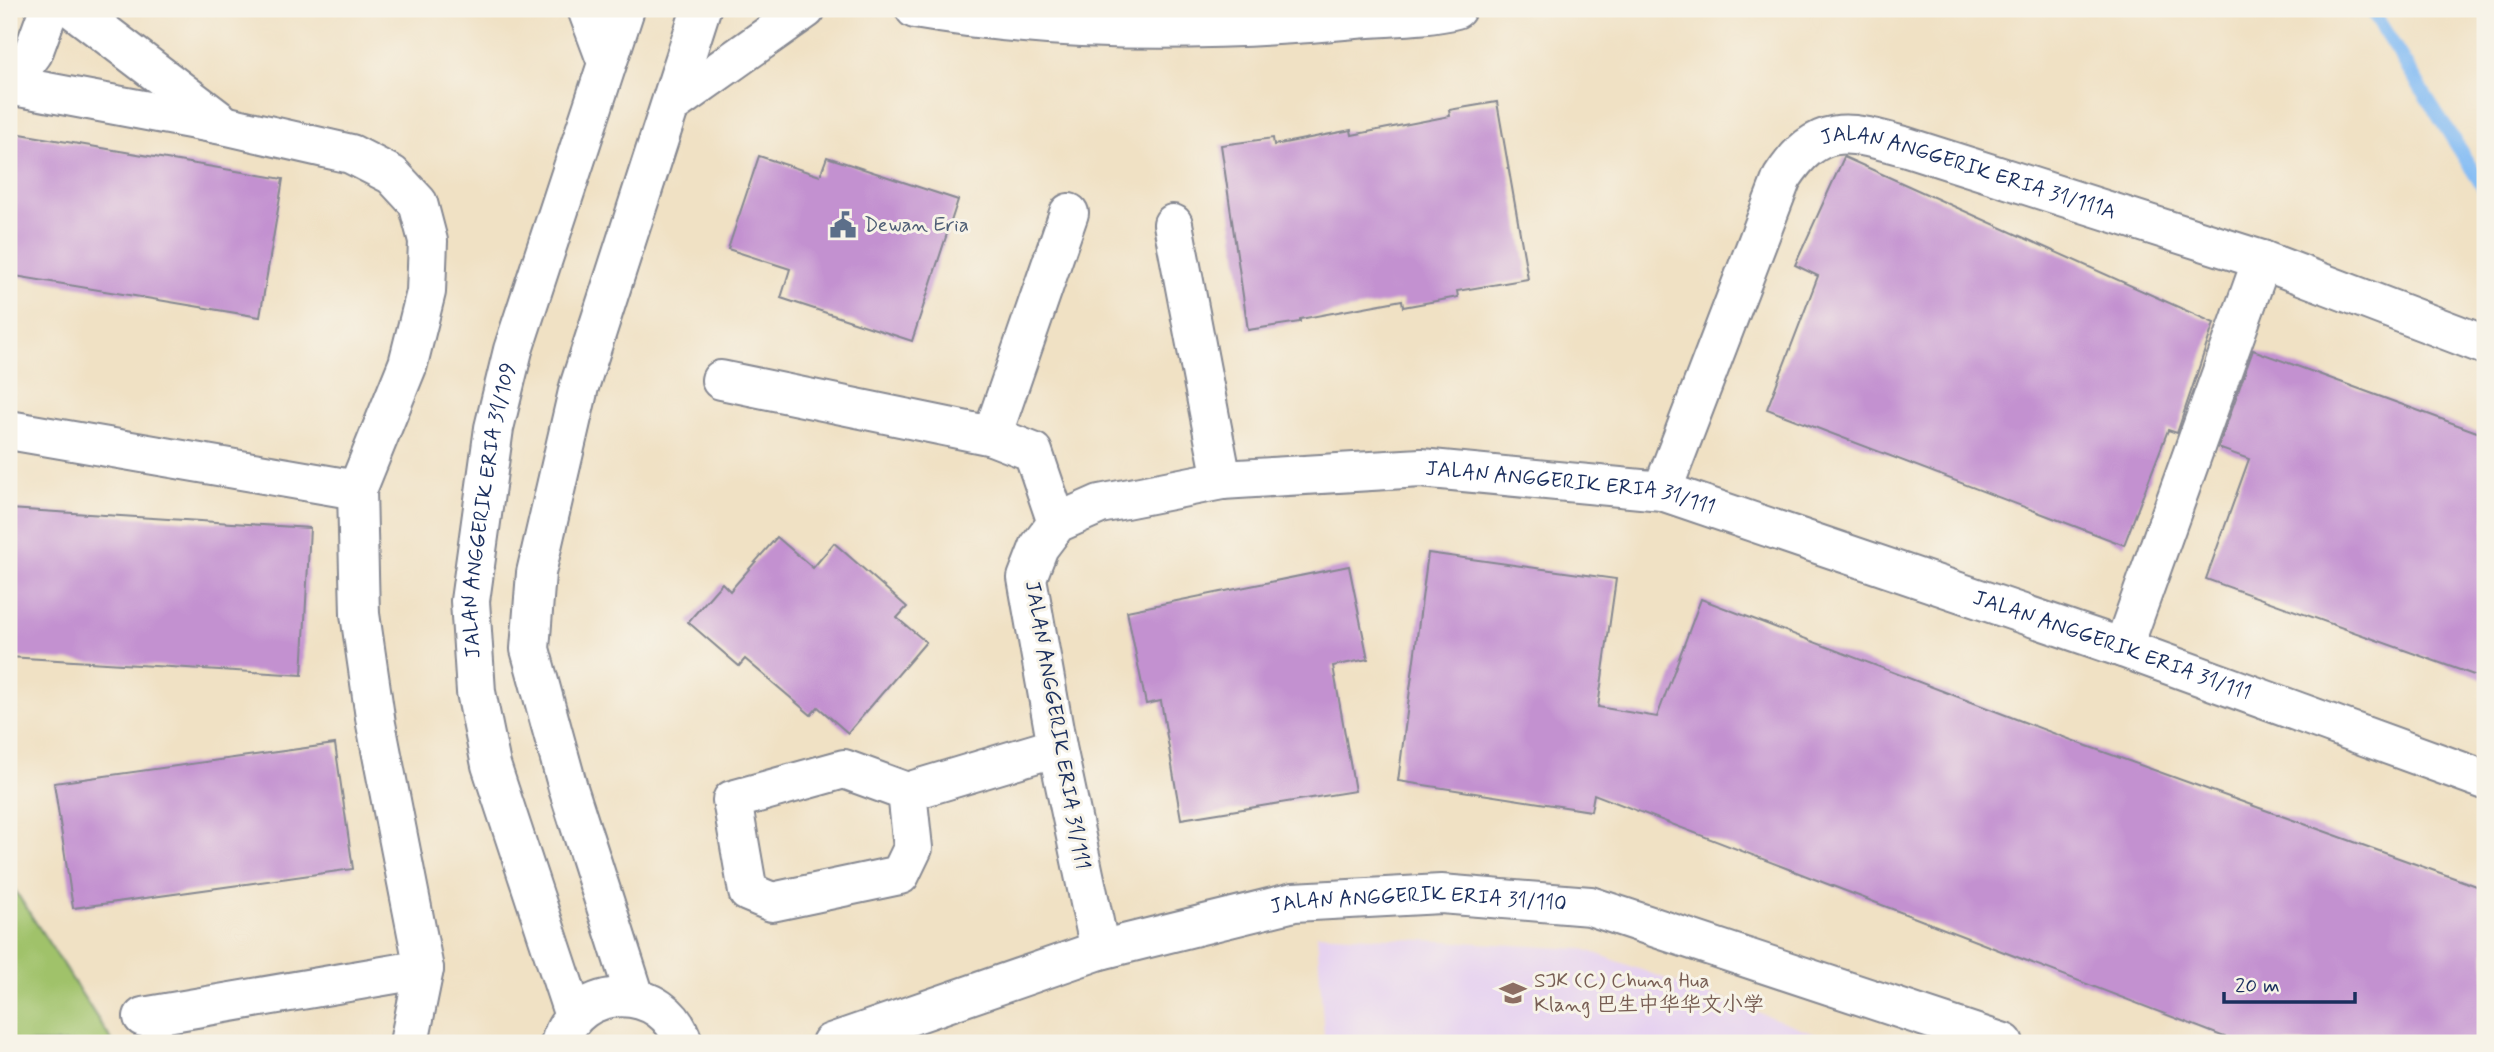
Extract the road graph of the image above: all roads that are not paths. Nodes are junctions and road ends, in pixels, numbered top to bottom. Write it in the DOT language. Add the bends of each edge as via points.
graph roads {
  1 [pos="49,9"];
  2 [pos="73,9"];
  3 [pos="587,9"];
  4 [pos="625,9"];
  5 [pos="701,9"];
  6 [pos="806,9"];
  7 [pos="915,9"];
  8 [pos="1456,9"];
  9 [pos="606,60"];
  10 [pos="9,85"];
  11 [pos="672,104"];
  12 [pos="228,126"];
  13 [pos="1069,213"];
  14 [pos="1173,224"];
  15 [pos="2262,260"];
  16 [pos="2485,345"];
  17 [pos="721,380"];
  18 [pos="9,429"];
  19 [pos="992,436"];
  20 [pos="1222,480"];
  21 [pos="357,490"];
  22 [pos="1662,491"];
  23 [pos="1057,523"];
  24 [pos="2123,648"];
  25 [pos="1057,747"];
  26 [pos="2485,780"];
  27 [pos="906,792"];
  28 [pos="1100,950"];
  29 [pos="424,969"];
  30 [pos="635,997"];
  31 [pos="143,1017"];
  32 [pos="567,1029"];
  33 [pos="409,1043"];
  34 [pos="683,1043"];
  35 [pos="831,1043"];
  36 [pos="2004,1043"];
  1 -- 10 [label="street" via="33,53"];
  2 -- 12 [label="street"];
  3 -- 9 [label="street"];
  4 -- 9 [label="street, JALAN ANGGERIK ERIA 31/109"];
  5 -- 11 [label="street"];
  6 -- 11 [label="street"];
  7 -- 8 [label="street" via="984,21 1165,28 1309,24"];
  9 -- 32 [label="street, JALAN ANGGERIK ERIA 31/109" via="513,350 494,428 470,601 476,692 492,765"];
  10 -- 12 [label="street"];
  11 -- 30 [label="street" via="573,411 536,573 530,649 568,788"];
  12 -- 21 [label="street" via="351,154 392,175 418,203 428,241 426,292 408,363"];
  13 -- 19 [label="street"];
  14 -- 20 [label="street"];
  15 -- 16 [label="street, JALAN ANGGERIK ERIA 31/111A"];
  15 -- 22 [label="street, JALAN ANGGERIK ERIA 31/111A" via="1907,147 1859,134 1825,136 1799,152 1782,178"];
  15 -- 24 [label="street"];
  17 -- 19 [label="street"];
  18 -- 21 [label="street"];
  19 -- 23 [label="street" via="1033,452"];
  20 -- 22 [label="street, JALAN ANGGERIK ERIA 31/111" via="1421,468"];
  20 -- 23 [label="street, JALAN ANGGERIK ERIA 31/111" via="1100,503"];
  21 -- 29 [label="street" via="360,614 376,724"];
  22 -- 24 [label="street, JALAN ANGGERIK ERIA 31/111"];
  23 -- 25 [label="street, JALAN ANGGERIK ERIA 31/111" via="1039,547 1027,578"];
  24 -- 26 [label="street, JALAN ANGGERIK ERIA 31/111"];
  25 -- 27 [label="street"];
  25 -- 28 [label="street, JALAN ANGGERIK ERIA 31/111"];
  27 -- 27 [label="street" via="914,848 900,874 772,902 748,892 732,800 844,769"];
  28 -- 35 [label="street, JALAN ANGGERIK ERIA 31/110"];
  28 -- 36 [label="street, JALAN ANGGERIK ERIA 31/110" via="1294,902 1441,894 1590,906"];
  29 -- 31 [label="street"];
  29 -- 33 [label="street"];
  30 -- 32 [label="street" via="603,999"];
  30 -- 34 [label="street" via="654,1004 669,1017"];
}
